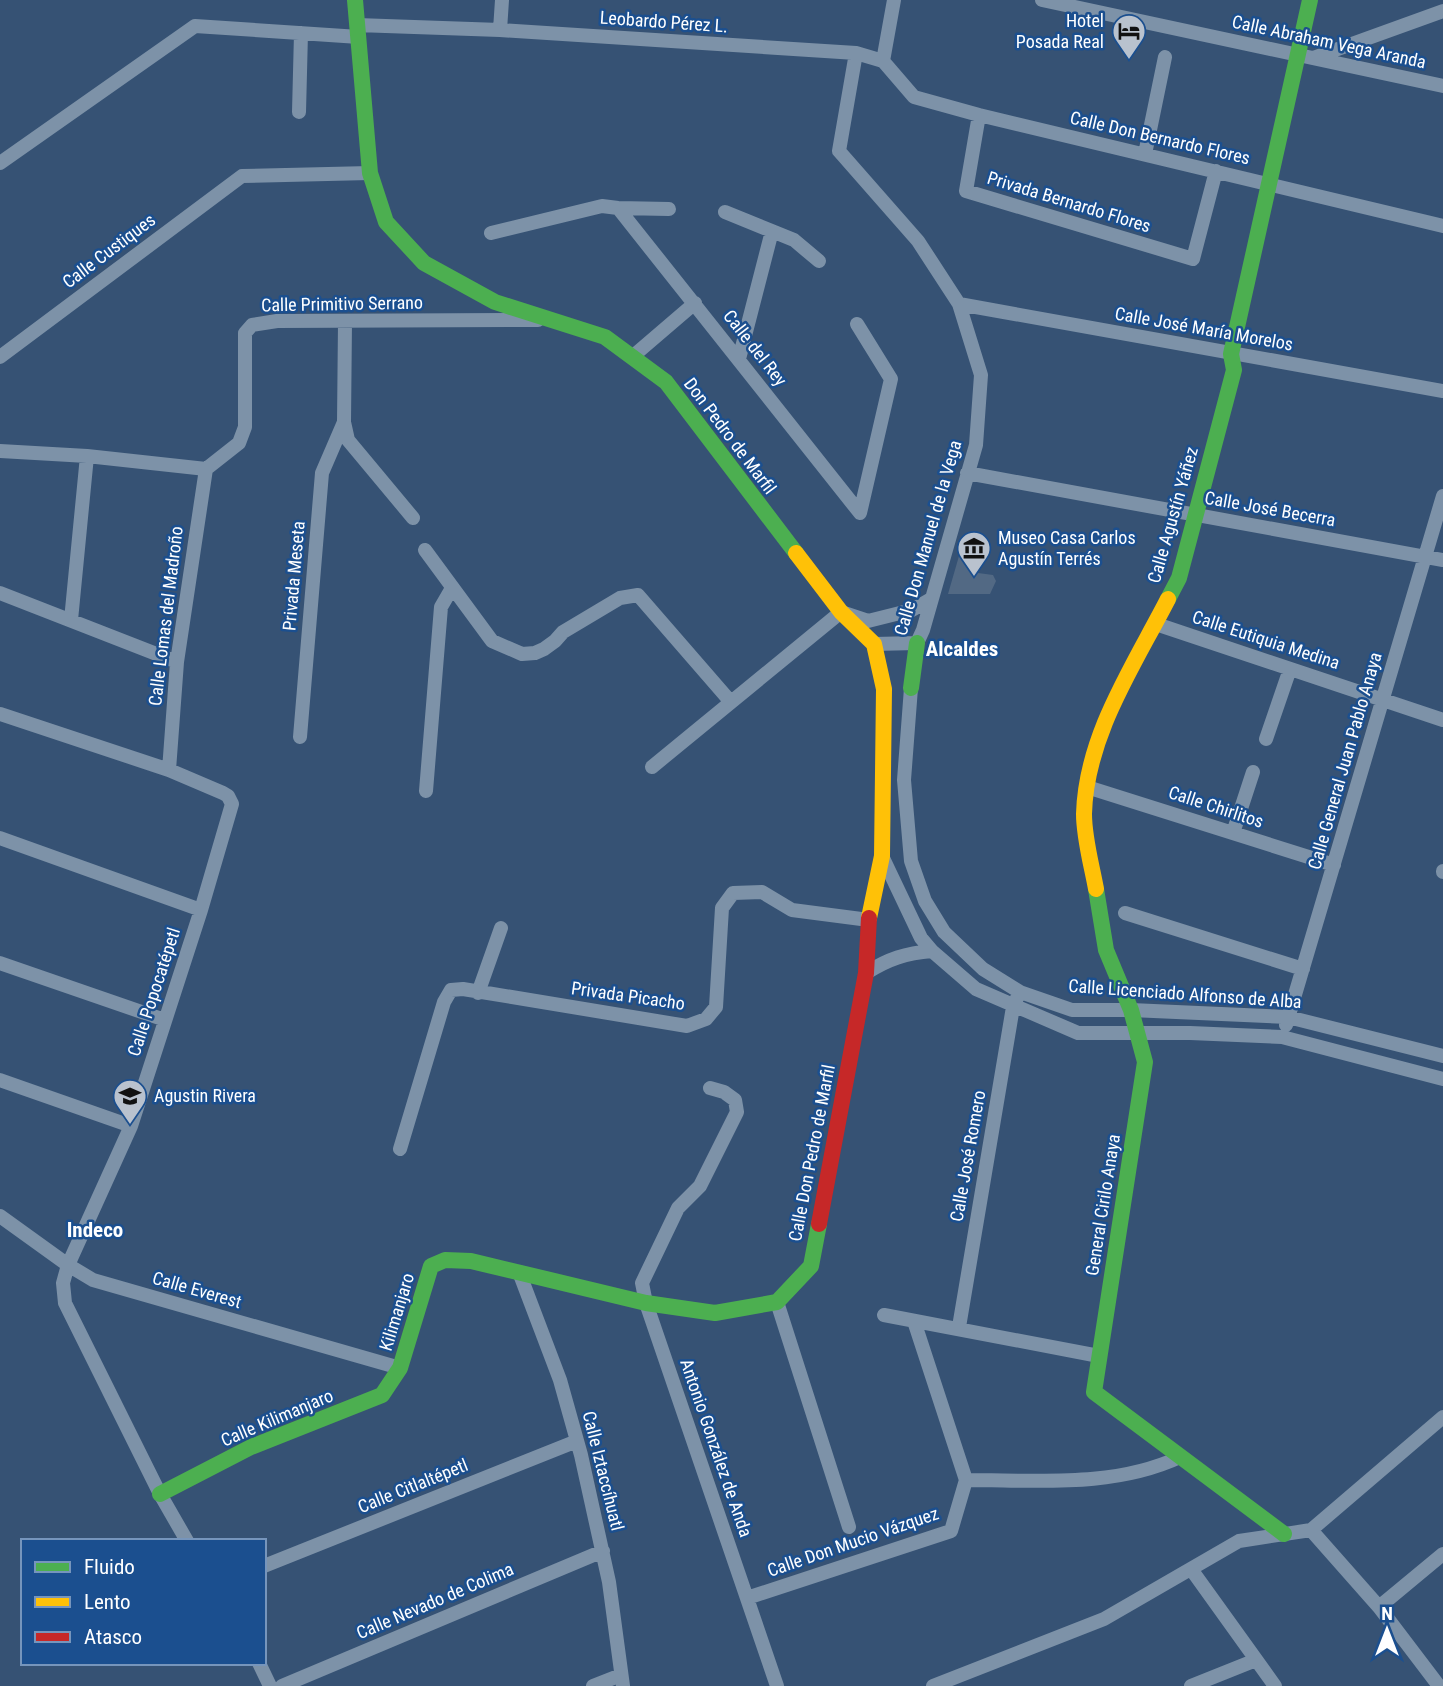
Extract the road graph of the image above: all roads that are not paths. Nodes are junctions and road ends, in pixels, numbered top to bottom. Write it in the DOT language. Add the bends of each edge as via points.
graph roads {
  1 [pos="355,0"];
  2 [pos="502,0"];
  3 [pos="894,0"];
  4 [pos="1042,0"];
  5 [pos="1310,0"];
  6 [pos="1443,11"];
  7 [pos="500,30"];
  8 [pos="358,32"];
  9 [pos="300,33"];
  10 [pos="856,53"];
  11 [pos="1165,57"];
  12 [pos="1305,57"];
  13 [pos="883,61"];
  14 [pos="1443,86"];
  15 [pos="299,112"];
  16 [pos="979,115"];
  17 [pos="1145,154"];
  18 [pos="0,163"];
  19 [pos="1216,171"];
  20 [pos="370,173"];
  21 [pos="1269,184"];
  22 [pos="618,208"];
  23 [pos="669,209"];
  24 [pos="725,212"];
  25 [pos="1443,226"];
  26 [pos="772,232"];
  27 [pos="491,233"];
  28 [pos="819,261"];
  29 [pos="695,303"];
  30 [pos="959,304"];
  31 [pos="550,320"];
  32 [pos="345,322"];
  33 [pos="857,324"];
  34 [pos="1231,354"];
  35 [pos="632,356"];
  36 [pos="0,357"];
  37 [pos="739,359"];
  38 [pos="1443,391"];
  39 [pos="344,422"];
  40 [pos="0,451"];
  41 [pos="88,456"];
  42 [pos="206,468"];
  43 [pos="967,473"];
  44 [pos="1443,496"];
  45 [pos="1195,515"];
  46 [pos="413,517"];
  47 [pos="425,550"];
  48 [pos="1425,557"];
  49 [pos="1443,560"];
  50 [pos="452,588"];
  51 [pos="0,593"];
  52 [pos="930,599"];
  53 [pos="841,612"];
  54 [pos="71,620"];
  55 [pos="1156,624"];
  56 [pos="917,643"];
  57 [pos="874,644"];
  58 [pos="177,662"];
  59 [pos="1290,668"];
  60 [pos="911,688"];
  61 [pos="1383,699"];
  62 [pos="730,701"];
  63 [pos="0,714"];
  64 [pos="1443,720"];
  65 [pos="300,737"];
  66 [pos="1266,738"];
  67 [pos="652,767"];
  68 [pos="169,770"];
  69 [pos="1253,772"];
  70 [pos="1087,787"];
  71 [pos="426,791"];
  72 [pos="1233,833"];
  73 [pos="0,838"];
  74 [pos="882,856"];
  75 [pos="1334,865"];
  76 [pos="201,910"];
  77 [pos="1125,913"];
  78 [pos="869,920"];
  79 [pos="501,928"];
  80 [pos="932,951"];
  81 [pos="0,963"];
  82 [pos="1303,969"];
  83 [pos="866,973"];
  84 [pos="1020,992"];
  85 [pos="478,993"];
  86 [pos="1013,1007"];
  87 [pos="1288,1017"];
  88 [pos="165,1020"];
  89 [pos="1135,1023"];
  90 [pos="1282,1037"];
  91 [pos="1443,1056"];
  92 [pos="1443,1079"];
  93 [pos="0,1080"];
  94 [pos="710,1088"];
  95 [pos="131,1126"];
  96 [pos="400,1149"];
  97 [pos="0,1216"];
  98 [pos="68,1265"];
  99 [pos="519,1272"];
  100 [pos="777,1302"];
  101 [pos="646,1303"];
  102 [pos="884,1315"];
  103 [pos="914,1321"];
  104 [pos="959,1327"];
  105 [pos="1099,1356"];
  106 [pos="400,1368"];
  107 [pos="1443,1417"];
  108 [pos="577,1441"];
  109 [pos="1180,1457"];
  110 [pos="966,1480"];
  111 [pos="160,1494"];
  112 [pos="849,1527"];
  113 [pos="1311,1530"];
  114 [pos="1284,1534"];
  115 [pos="186,1539"];
  116 [pos="603,1551"];
  117 [pos="1443,1554"];
  118 [pos="266,1565"];
  119 [pos="1191,1569"];
  120 [pos="747,1598"];
  121 [pos="1379,1607"];
  122 [pos="1256,1660"];
  123 [pos="260,1665"];
  124 [pos="622,1680"];
  125 [pos="1195,1685"];
  126 [pos="270,1686"];
  127 [pos="282,1686"];
  128 [pos="593,1686"];
  129 [pos="777,1686"];
  130 [pos="933,1686"];
  131 [pos="1275,1686"];
  132 [pos="1439,1686"];
  1 -- 8 [label="street, Don Pedro de Marfil"];
  2 -- 7 [label="street"];
  3 -- 13 [label="street"];
  4 -- 12 [label="street, Calle Abraham Vega Aranda"];
  5 -- 12 [label="street, Calle Agustín Yáñez"];
  6 -- 12 [label="street"];
  7 -- 8 [label="street, Leobardo Pérez L."];
  7 -- 10 [label="street, Leobardo Pérez L."];
  8 -- 9 [label="street, Leobardo Pérez L."];
  8 -- 20 [label="street, Don Pedro de Marfil"];
  9 -- 15 [label="street"];
  9 -- 18 [label="street, Leobardo Pérez L." via="195,26"];
  10 -- 13 [label="street, Leobardo Pérez L."];
  10 -- 30 [label="street, Calle Don Manuel de la Vega" via="839,151 918,241"];
  11 -- 17 [label="street"];
  12 -- 14 [label="street, Calle Abraham Vega Aranda"];
  12 -- 21 [label="street, Calle Agustín Yáñez"];
  13 -- 16 [label="street, Calle Don Bernardo Flores" via="914,97"];
  16 -- 17 [label="street, Calle Don Bernardo Flores"];
  16 -- 19 [label="street, Privada Bernardo Flores" via="965,191 1194,259"];
  17 -- 19 [label="street, Calle Don Bernardo Flores"];
  19 -- 21 [label="street, Calle Don Bernardo Flores"];
  20 -- 31 [label="street, Don Pedro de Marfil" via="386,222 424,263 495,302"];
  20 -- 36 [label="street, Calle Custiques" via="242,176"];
  21 -- 25 [label="street, Calle Don Bernardo Flores"];
  21 -- 34 [label="street, Calle Agustín Yáñez"];
  22 -- 23 [label="street"];
  22 -- 27 [label="street" via="602,206"];
  22 -- 29 [label="street, Calle del Rey"];
  24 -- 26 [label="street"];
  26 -- 28 [label="street" via="794,240"];
  26 -- 37 [label="street"];
  29 -- 35 [label="street"];
  29 -- 37 [label="street, Calle del Rey"];
  30 -- 34 [label="street, Calle José María Morelos"];
  30 -- 43 [label="street, Calle Don Manuel de la Vega" via="981,374 976,445"];
  31 -- 32 [label="street, Calle Primitivo Serrano"];
  31 -- 35 [label="street, Don Pedro de Marfil" via="605,337"];
  32 -- 39 [label="street"];
  32 -- 42 [label="street, Calle Primitivo Serrano" via="252,325 245,333 245,427 239,443"];
  33 -- 37 [label="street, Calle del Rey" via="891,379 860,513"];
  34 -- 38 [label="street, Calle José María Morelos"];
  34 -- 45 [label="street, Calle Agustín Yáñez" via="1234,370"];
  35 -- 53 [label="street, Don Pedro de Marfil" via="666,382"];
  39 -- 46 [label="street" via="348,440"];
  39 -- 65 [label="street, Privada Meseta" via="322,473"];
  40 -- 41 [label="street"];
  41 -- 42 [label="street"];
  41 -- 54 [label="street"];
  42 -- 58 [label="street, Calle Lomas del Madroño"];
  43 -- 45 [label="street, Calle José Becerra"];
  43 -- 52 [label="street, Calle Don Manuel de la Vega"];
  44 -- 48 [label="street, Calle General Juan Pablo Anaya"];
  45 -- 48 [label="street, Calle José Becerra"];
  45 -- 55 [label="street, Calle Agustín Yáñez" via="1179,578"];
  47 -- 50 [label="street"];
  48 -- 49 [label="street, Calle José Becerra"];
  48 -- 61 [label="street, Calle General Juan Pablo Anaya"];
  50 -- 62 [label="street" via="492,641 522,653 544,649 563,632 620,598 638,595"];
  50 -- 71 [label="street" via="441,607"];
  51 -- 54 [label="street"];
  52 -- 53 [label="street" via="912,610 868,621"];
  52 -- 56 [label="street, Calle Don Manuel de la Vega"];
  53 -- 57 [label="street, Don Pedro de Marfil"];
  53 -- 62 [label="street"];
  54 -- 58 [label="street"];
  55 -- 59 [label="street, Calle Eutiquia Medina"];
  55 -- 70 [label="street, Calle Agustín Yáñez" via="1102,727"];
  56 -- 57 [label="street"];
  56 -- 60 [label="street, Calle Don Manuel de la Vega"];
  57 -- 74 [label="street" via="884,689"];
  58 -- 68 [label="street, Calle Lomas del Madroño"];
  59 -- 61 [label="street, Calle Eutiquia Medina"];
  59 -- 66 [label="street"];
  60 -- 84 [label="street, Calle Licenciado Alfonso de Alba" via="904,780 911,861 920,888 944,932 983,969"];
  61 -- 64 [label="street, Calle Eutiquia Medina"];
  61 -- 75 [label="street, Calle General Juan Pablo Anaya"];
  62 -- 67 [label="street"];
  63 -- 68 [label="street"];
  68 -- 76 [label="street, Calle Popocatépetl" via="223,793 232,804"];
  69 -- 72 [label="street"];
  70 -- 72 [label="street, Calle Chirlitos"];
  70 -- 89 [label="street, Calle Agustín Yáñez" via="1084,817 1106,950"];
  72 -- 75 [label="street, Calle Chirlitos"];
  73 -- 76 [label="street"];
  74 -- 78 [label="street, Calle Don Pedro de Marfil"];
  74 -- 80 [label="street, Calle Licenciado Alfonso de Alba" via="921,938"];
  75 -- 82 [label="street, Calle General Juan Pablo Anaya"];
  76 -- 88 [label="street, Calle Popocatépetl"];
  77 -- 82 [label="street"];
  78 -- 83 [label="street, Calle Don Pedro de Marfil"];
  78 -- 85 [label="street, Privada Picacho" via="792,910 762,892 733,893 722,908 716,1007 706,1019 687,1026"];
  79 -- 85 [label="street"];
  80 -- 83 [label="street" via="886,960"];
  80 -- 86 [label="street, Calle Licenciado Alfonso de Alba" via="976,989"];
  81 -- 88 [label="street"];
  82 -- 87 [label="street, Calle General Juan Pablo Anaya"];
  83 -- 100 [label="street, Calle Don Pedro de Marfil" via="811,1266"];
  84 -- 86 [label="street, Calle José Romero"];
  84 -- 89 [label="street, Calle Licenciado Alfonso de Alba" via="1072,1010"];
  85 -- 96 [label="street, Privada Picacho" via="449,992"];
  86 -- 89 [label="street, Calle Licenciado Alfonso de Alba" via="1078,1033"];
  86 -- 104 [label="street, Calle José Romero"];
  87 -- 89 [label="street, Calle Licenciado Alfonso de Alba"];
  87 -- 90 [label="street, Calle General Juan Pablo Anaya"];
  87 -- 91 [label="street, Calle Licenciado Alfonso de Alba"];
  88 -- 95 [label="street, Calle Popocatépetl"];
  89 -- 90 [label="street, Calle Licenciado Alfonso de Alba"];
  89 -- 105 [label="street, General Cirilo Anaya" via="1145,1062"];
  90 -- 92 [label="street, Calle Licenciado Alfonso de Alba"];
  93 -- 95 [label="street"];
  94 -- 101 [label="street" via="735,1100 737,1112 700,1186 678,1208 642,1283"];
  95 -- 98 [label="street, Calle Popocatépetl"];
  97 -- 98 [label="street, Calle Everest"];
  98 -- 106 [label="street, Calle Everest" via="93,1280"];
  98 -- 111 [label="street, Calle Popocatépetl" via="63,1283 65,1303"];
  99 -- 101 [label="street"];
  99 -- 106 [label="street, Kilimanjaro" via="454,1259 431,1266"];
  99 -- 108 [label="street, Calle Iztaccíhuatl" via="560,1380"];
  100 -- 101 [label="street" via="715,1313"];
  100 -- 112 [label="street"];
  101 -- 120 [label="street, Antonio González de Anda"];
  102 -- 103 [label="street"];
  103 -- 104 [label="street"];
  103 -- 110 [label="street"];
  104 -- 105 [label="street"];
  105 -- 109 [label="street, General Cirilo Anaya" via="1094,1392"];
  106 -- 111 [label="street, Calle Kilimanjaro" via="383,1395 251,1447"];
  107 -- 113 [label="street"];
  108 -- 116 [label="street, Calle Iztaccíhuatl"];
  108 -- 118 [label="street, Calle Citlaltépetl"];
  109 -- 110 [label="street" via="1154,1469 1088,1481"];
  109 -- 114 [label="street"];
  110 -- 120 [label="street, Calle Don Mucio Vázquez" via="951,1531"];
  111 -- 115 [label="street"];
  113 -- 114 [label="street"];
  113 -- 121 [label="street"];
  114 -- 119 [label="street" via="1239,1541"];
  116 -- 124 [label="street, Calle Iztaccíhuatl"];
  116 -- 127 [label="street, Calle Nevado de Colima"];
  117 -- 121 [label="street"];
  119 -- 122 [label="street"];
  119 -- 130 [label="street" via="1104,1619"];
  120 -- 129 [label="street, Antonio González de Anda"];
  121 -- 132 [label="street"];
  122 -- 125 [label="street"];
  122 -- 131 [label="street"];
  123 -- 126 [label="street"];
  124 -- 128 [label="street"];
}
